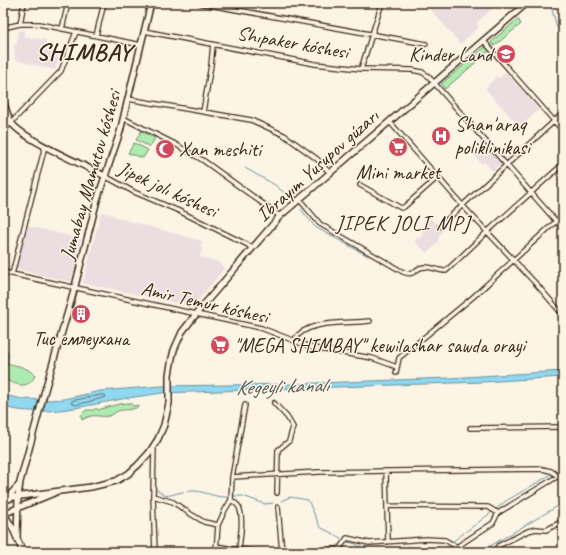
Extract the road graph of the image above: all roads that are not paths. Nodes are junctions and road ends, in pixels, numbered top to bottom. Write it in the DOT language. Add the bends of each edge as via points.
graph roads {
  1 [pos="24,3"];
  2 [pos="68,3"];
  3 [pos="104,3"];
  4 [pos="151,3"];
  5 [pos="198,3"];
  6 [pos="382,3"];
  7 [pos="527,3"];
  8 [pos="20,24"];
  9 [pos="3,28"];
  10 [pos="62,29"];
  11 [pos="144,31"];
  12 [pos="76,32"];
  13 [pos="372,34"];
  14 [pos="96,36"];
  15 [pos="483,40"];
  16 [pos="213,44"];
  17 [pos="426,44"];
  18 [pos="141,45"];
  19 [pos="361,69"];
  20 [pos="434,82"];
  21 [pos="3,99"];
  22 [pos="128,99"];
  23 [pos="203,112"];
  24 [pos="563,113"];
  25 [pos="123,118"];
  26 [pos="389,121"];
  27 [pos="554,121"];
  28 [pos="11,123"];
  29 [pos="3,131"];
  30 [pos="563,131"];
  31 [pos="45,146"];
  32 [pos="563,164"];
  33 [pos="507,166"];
  34 [pos="329,172"];
  35 [pos="105,176"];
  36 [pos="438,178"];
  37 [pos="360,185"];
  38 [pos="530,193"];
  39 [pos="298,199"];
  40 [pos="463,206"];
  41 [pos="563,215"];
  42 [pos="280,216"];
  43 [pos="556,221"];
  44 [pos="440,226"];
  45 [pos="563,229"];
  46 [pos="487,232"];
  47 [pos="251,248"];
  48 [pos="513,260"];
  49 [pos="3,272"];
  50 [pos="12,274"];
  51 [pos="75,287"];
  52 [pos="196,313"];
  53 [pos="563,315"];
  54 [pos="370,321"];
  55 [pos="294,340"];
  56 [pos="397,367"];
  57 [pos="396,373"];
  58 [pos="274,403"];
  59 [pos="245,405"];
  60 [pos="563,427"];
  61 [pos="470,428"];
  62 [pos="154,444"];
  63 [pos="386,472"];
  64 [pos="563,473"];
  65 [pos="277,474"];
  66 [pos="557,476"];
  67 [pos="232,477"];
  68 [pos="563,480"];
  69 [pos="20,482"];
  70 [pos="59,492"];
  71 [pos="278,493"];
  72 [pos="34,494"];
  73 [pos="153,496"];
  74 [pos="18,497"];
  75 [pos="231,500"];
  76 [pos="4,501"];
  77 [pos="388,506"];
  78 [pos="278,507"];
  79 [pos="18,508"];
  80 [pos="498,513"];
  81 [pos="3,515"];
  82 [pos="563,521"];
  83 [pos="218,525"];
  84 [pos="17,539"];
  85 [pos="388,542"];
  86 [pos="216,546"];
  87 [pos="457,546"];
  88 [pos="339,549"];
  89 [pos="239,550"];
  90 [pos="23,552"];
  91 [pos="155,552"];
  92 [pos="216,552"];
  93 [pos="270,552"];
  94 [pos="282,552"];
  95 [pos="293,552"];
  96 [pos="347,552"];
  97 [pos="449,552"];
  98 [pos="495,552"];
  1 -- 8 [label="street"];
  2 -- 10 [label="street"];
  3 -- 14 [label="street"];
  4 -- 11 [label="main road, Jumabay Mamutov kóshesi"];
  5 -- 13 [label="street"];
  6 -- 13 [label="street"];
  7 -- 15 [label="main road, Ibrayım Yusupov gúzarı"];
  8 -- 9 [label="street"];
  8 -- 10 [label="street" via="39,24"];
  10 -- 12 [label="street"];
  11 -- 16 [label="street, Shıpaker kóshesi"];
  11 -- 18 [label="main road, Jumabay Mamutov kóshesi"];
  12 -- 14 [label="street"];
  12 -- 28 [label="street" via="61,71"];
  13 -- 17 [label="street"];
  13 -- 19 [label="street"];
  14 -- 18 [label="street"];
  15 -- 20 [label="main road, Ibrayım Yusupov gúzarı"];
  15 -- 27 [label="street"];
  16 -- 19 [label="street, Shıpaker kóshesi" via="315,64"];
  16 -- 23 [label="street"];
  18 -- 22 [label="main road, Jumabay Mamutov kóshesi"];
  19 -- 20 [label="street, Shıpaker kóshesi" via="412,70 422,72"];
  20 -- 26 [label="main road, Ibrayım Yusupov gúzarı"];
  20 -- 33 [label="street, Shıpaker kóshesi"];
  21 -- 28 [label="main road"];
  22 -- 23 [label="street"];
  22 -- 25 [label="main road, Jumabay Mamutov kóshesi"];
  23 -- 34 [label="street" via="251,120 284,134 317,158"];
  24 -- 27 [label="street"];
  25 -- 35 [label="main road, Jumabay Mamutov kóshesi"];
  25 -- 42 [label="street" via="204,161"];
  26 -- 34 [label="main road, Ibrayım Yusupov gúzarı"];
  26 -- 36 [label="street"];
  27 -- 30 [label="street"];
  27 -- 33 [label="street"];
  28 -- 29 [label="street"];
  28 -- 31 [label="main road, Jipek jolı kóshesi"];
  31 -- 35 [label="main road, Jipek jolı kóshesi"];
  31 -- 50 [label="street"];
  32 -- 38 [label="street"];
  33 -- 38 [label="street, Shıpaker kóshesi"];
  33 -- 40 [label="street"];
  34 -- 39 [label="main road, Ibrayım Yusupov gúzarı"];
  35 -- 47 [label="street, Jipek jolı kóshesi"];
  35 -- 51 [label="main road, Jumabay Mamutov kóshesi"];
  36 -- 37 [label="street" via="401,208"];
  36 -- 40 [label="street"];
  38 -- 43 [label="street, Shıpaker kóshesi"];
  38 -- 46 [label="street"];
  39 -- 42 [label="main road, Ibrayım Yusupov gúzarı"];
  39 -- 46 [label="street" via="320,224 409,274 423,267 446,271"];
  40 -- 44 [label="street"];
  40 -- 46 [label="street"];
  41 -- 43 [label="street"];
  42 -- 47 [label="main road, Ibrayım Yusupov gúzarı"];
  43 -- 45 [label="street, Shıpaker kóshesi"];
  43 -- 48 [label="street"];
  46 -- 48 [label="street"];
  47 -- 52 [label="main road, Ibrayım Yusupov gúzarı"];
  48 -- 53 [label="street"];
  48 -- 56 [label="street" via="399,358"];
  49 -- 50 [label="street, Amir Temur kóshesi"];
  50 -- 51 [label="street, Amir Temur kóshesi"];
  51 -- 52 [label="street, Amir Temur kóshesi"];
  51 -- 69 [label="main road, Jumabay Mamutov kóshesi"];
  52 -- 55 [label="street, Amir Temur kóshesi" via="261,328"];
  52 -- 62 [label="main road, Ibrayım Yusupov gúzarı" via="182,332 174,350 169,382 170,397 164,425"];
  54 -- 55 [label="street" via="309,328 297,335"];
  55 -- 56 [label="street, Amir Temur kóshesi" via="313,348 372,358"];
  56 -- 57 [label="street"];
  58 -- 65 [label="street" via="293,427 289,441 278,450"];
  59 -- 67 [label="street"];
  60 -- 61 [label="street"];
  62 -- 70 [label="main road, Ibrayım Yusupov gúzarı" via="138,465 116,481"];
  62 -- 73 [label="street"];
  63 -- 65 [label="street"];
  63 -- 66 [label="street" via="542,469"];
  63 -- 77 [label="street"];
  64 -- 66 [label="street"];
  65 -- 67 [label="street"];
  65 -- 71 [label="street"];
  66 -- 68 [label="street"];
  66 -- 80 [label="street"];
  67 -- 75 [label="street"];
  69 -- 72 [label="main road" via="25,491"];
  69 -- 74 [label="main road, Jumabay Mamutov kóshesi"];
  69 -- 76 [label="main road"];
  70 -- 72 [label="main road"];
  70 -- 79 [label="main road"];
  72 -- 74 [label="main road"];
  73 -- 83 [label="street" via="173,502 204,522"];
  73 -- 91 [label="street"];
  74 -- 76 [label="main road"];
  74 -- 79 [label="main road, Jumabay Mamutov kóshesi"];
  75 -- 83 [label="street"];
  75 -- 89 [label="street" via="238,505 240,512"];
  77 -- 80 [label="street" via="488,506"];
  77 -- 85 [label="street"];
  78 -- 94 [label="street"];
  79 -- 81 [label="main road"];
  79 -- 84 [label="main road, Jumabay Mamutov kóshesi"];
  80 -- 87 [label="street" via="493,524"];
  81 -- 84 [label="main road"];
  82 -- 98 [label="street" via="546,530 528,531 498,546"];
  83 -- 86 [label="street"];
  84 -- 90 [label="main road"];
  85 -- 87 [label="street" via="445,540"];
  85 -- 88 [label="street" via="369,543 347,538"];
  86 -- 89 [label="street"];
  86 -- 92 [label="street"];
  87 -- 97 [label="street"];
  88 -- 95 [label="street"];
  88 -- 96 [label="street"];
  89 -- 93 [label="street"];
}
